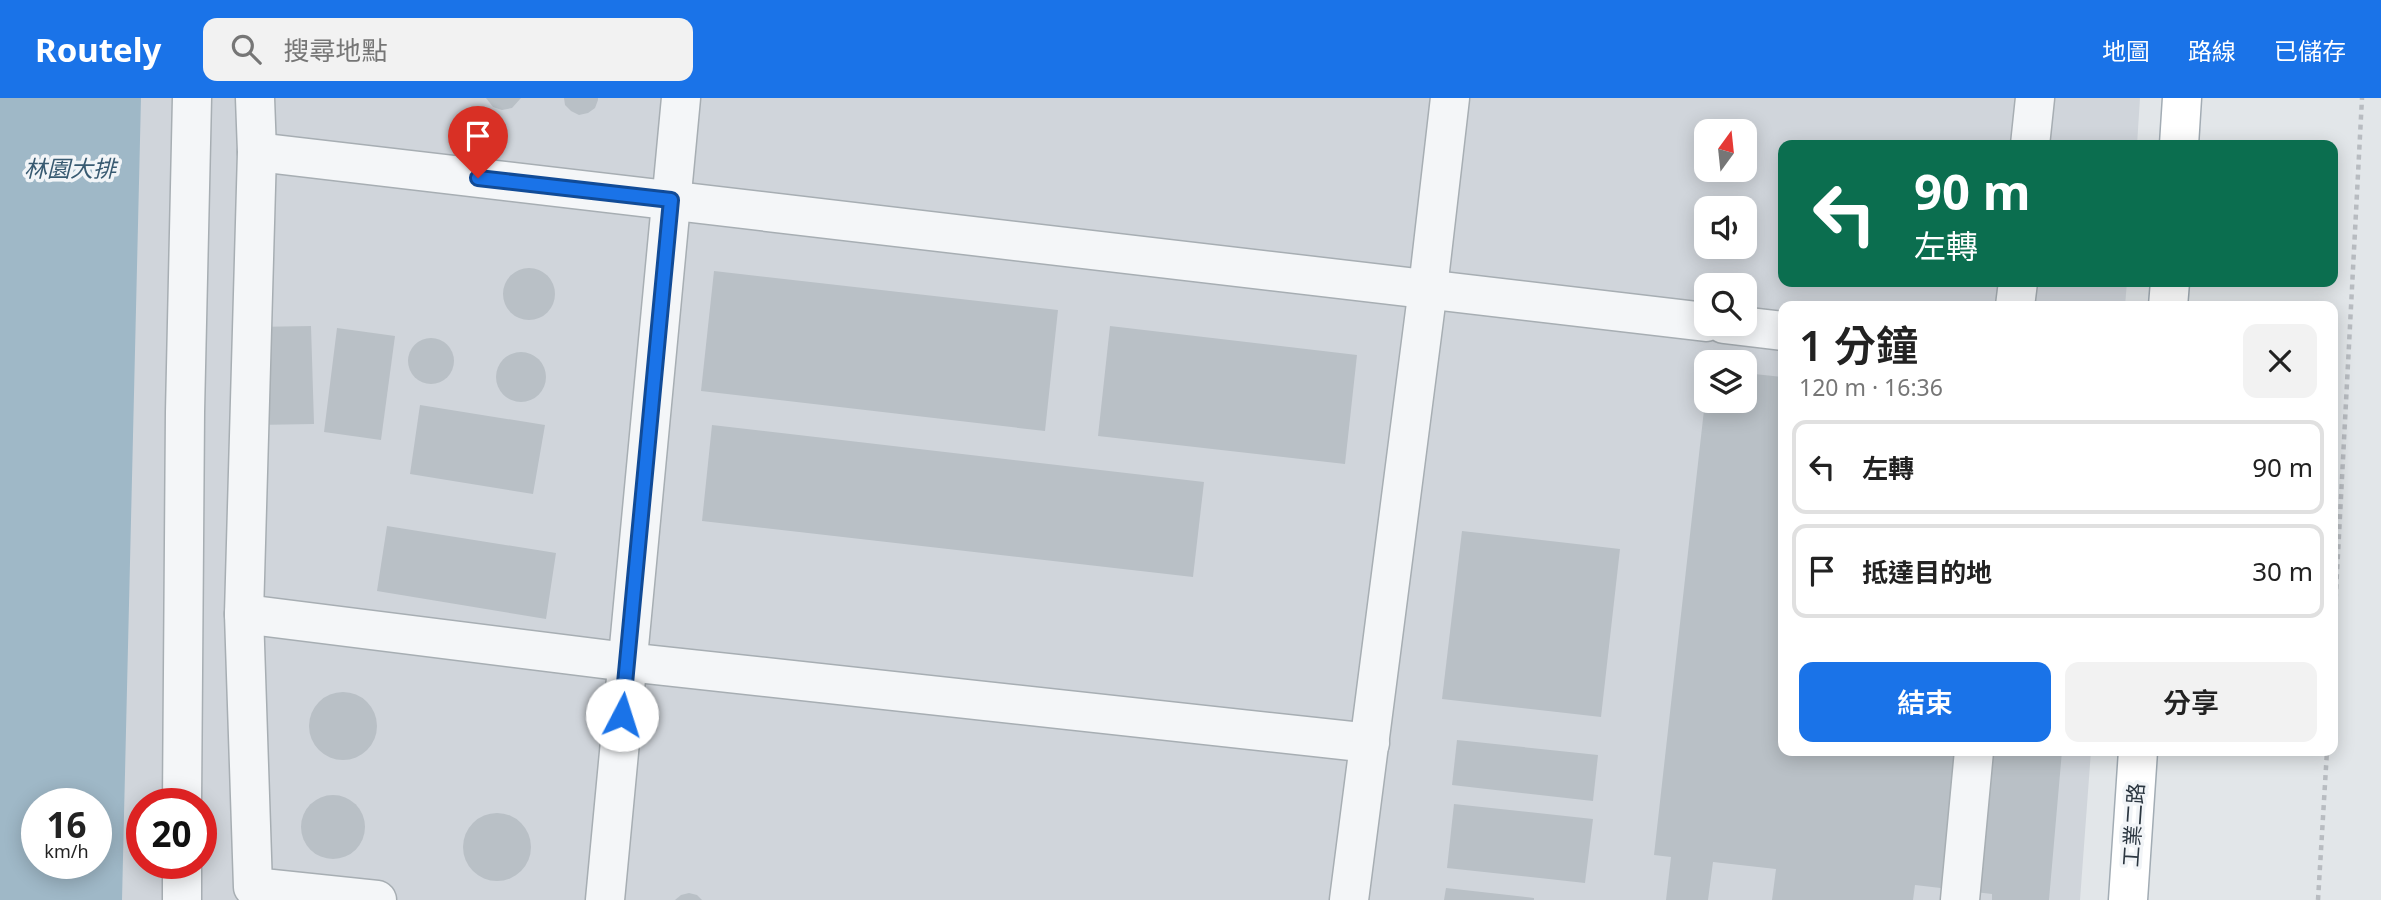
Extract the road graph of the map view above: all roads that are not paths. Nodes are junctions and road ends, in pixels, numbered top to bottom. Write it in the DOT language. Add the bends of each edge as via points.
graph roads {
  1 [pos="192,98"];
  2 [pos="255,98"];
  3 [pos="681,98"];
  4 [pos="1450,98"];
  5 [pos="2035,98"];
  6 [pos="2182,98"];
  7 [pos="2031,140"];
  8 [pos="2179,140"];
  9 [pos="257,152"];
  10 [pos="671,200"];
  11 [pos="1428,288"];
  12 [pos="1694,321"];
  13 [pos="1757,328"];
  14 [pos="1778,330"];
  15 [pos="244,614"];
  16 [pos="627,662"];
  17 [pos="1370,743"];
  18 [pos="1974,756"];
  19 [pos="2138,756"];
  20 [pos="183,788"];
  21 [pos="182,879"];
  22 [pos="182,900"];
  23 [pos="377,900"];
  24 [pos="605,900"];
  25 [pos="1349,900"];
  26 [pos="1960,900"];
  27 [pos="2128,900"];
  1 -- 20 [label="street"];
  2 -- 9 [label="street"];
  3 -- 10 [label="street"];
  4 -- 11 [label="street"];
  5 -- 7 [label="street"];
  6 -- 8 [label="main road"];
  9 -- 10 [label="street"];
  9 -- 15 [label="street"];
  10 -- 11 [label="street"];
  10 -- 16 [label="street"];
  11 -- 12 [label="street"];
  11 -- 17 [label="street"];
  13 -- 14 [label="street"];
  15 -- 16 [label="street"];
  15 -- 23 [label="street" via="253,887"];
  16 -- 17 [label="street"];
  16 -- 24 [label="street"];
  17 -- 25 [label="street"];
  18 -- 26 [label="street"];
  19 -- 27 [label="main road, 工業二路"];
  21 -- 22 [label="street"];
}
